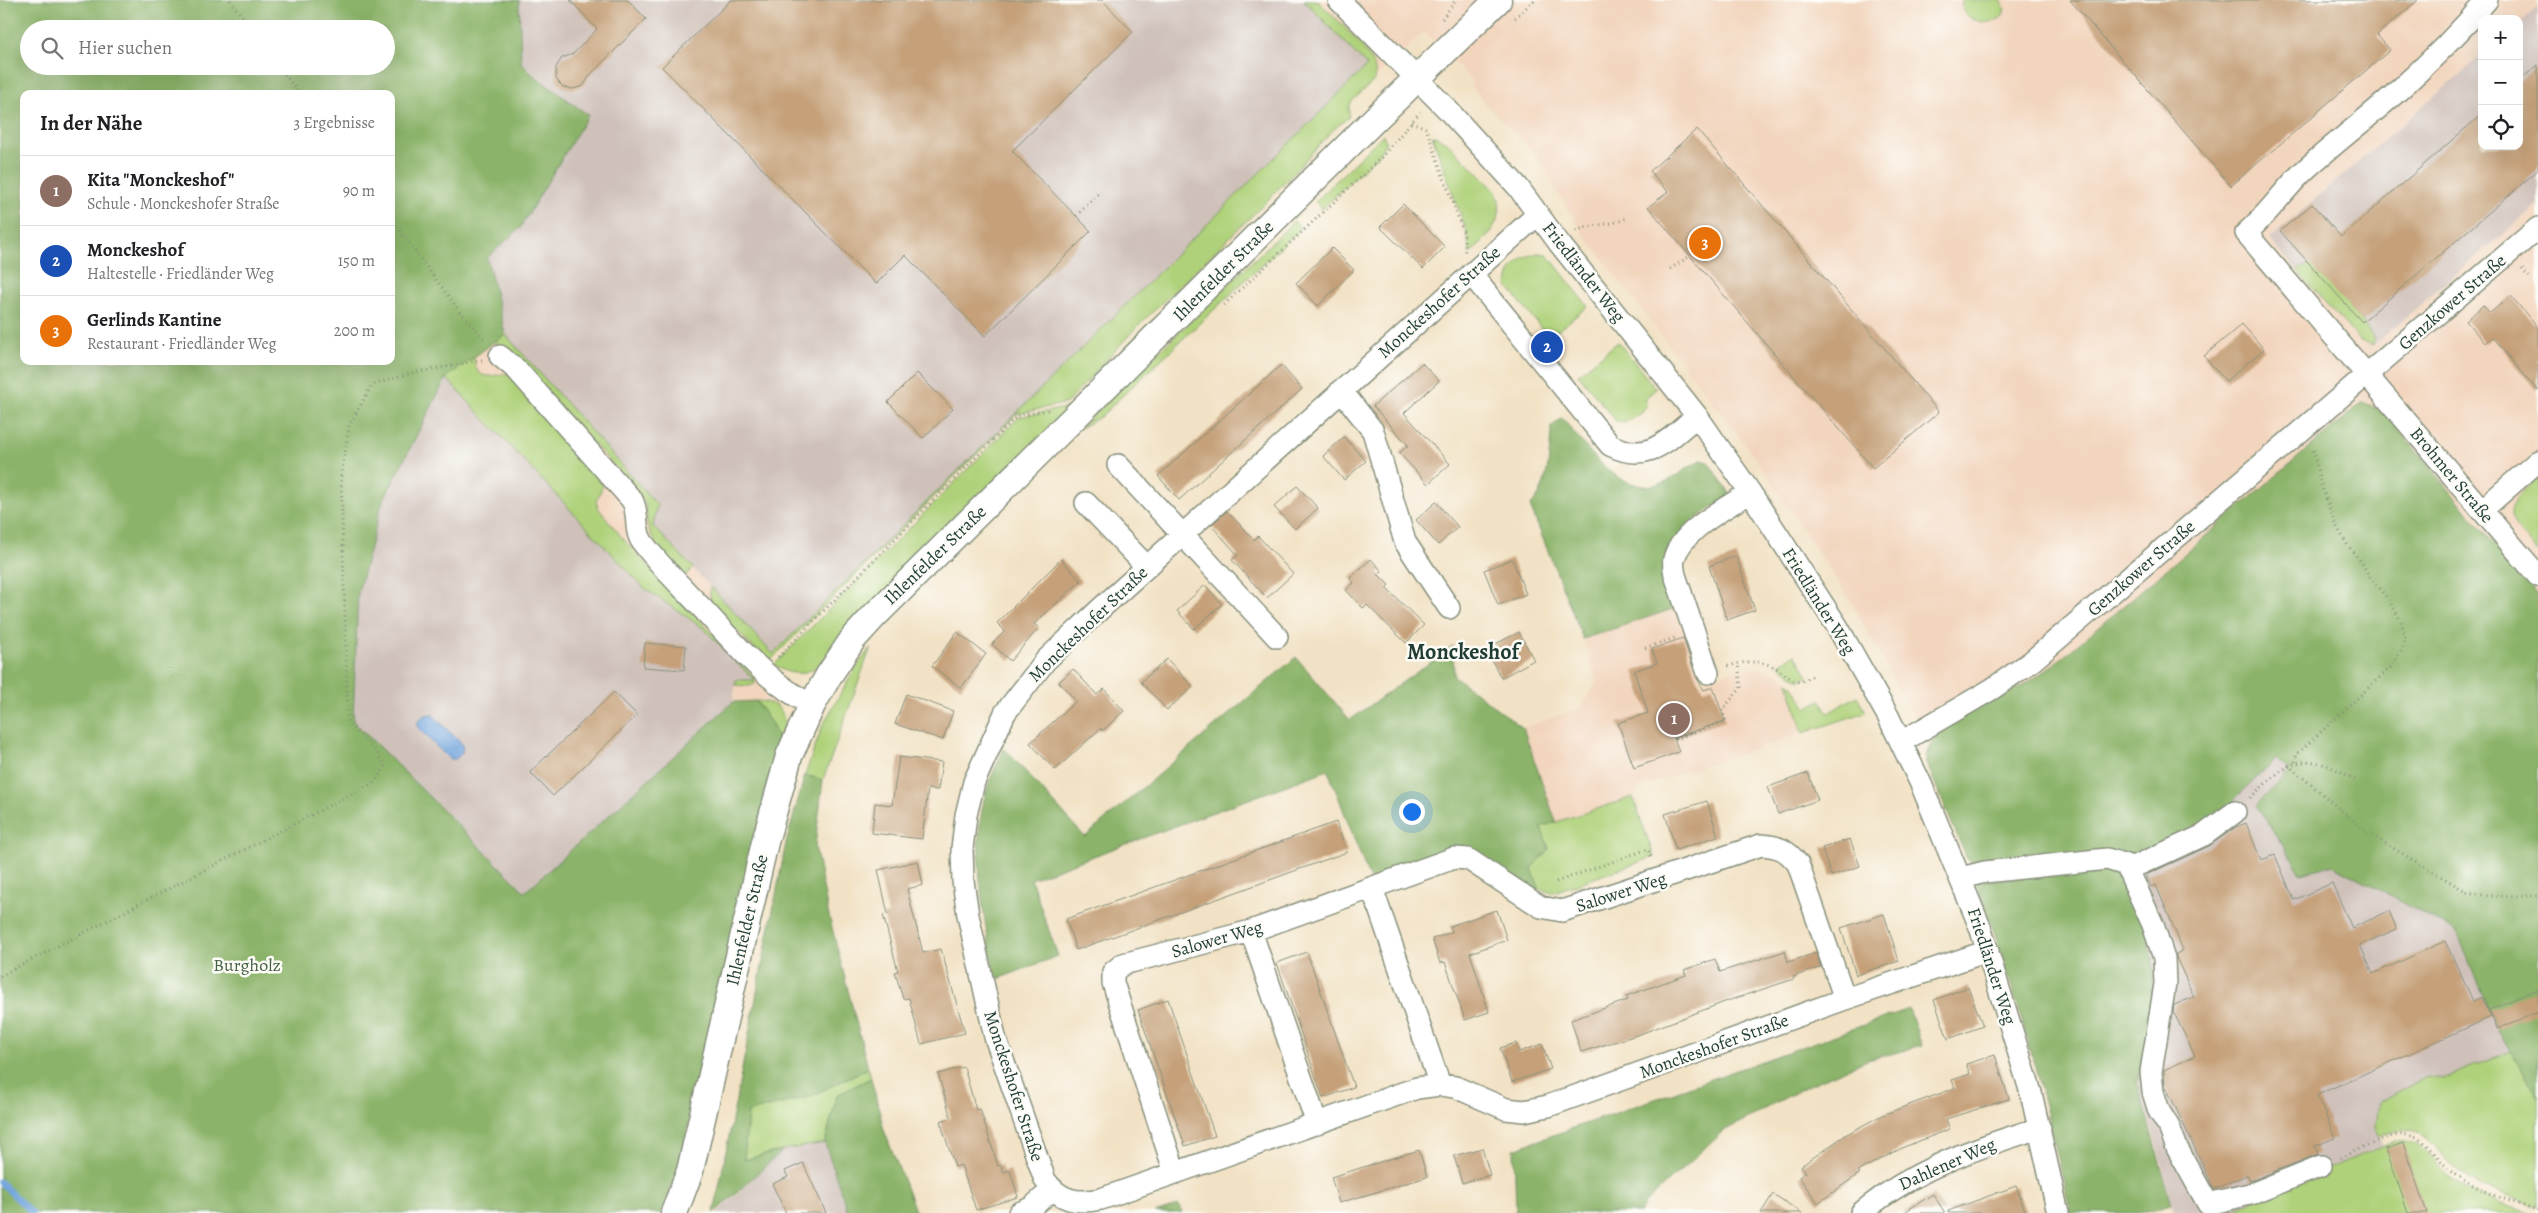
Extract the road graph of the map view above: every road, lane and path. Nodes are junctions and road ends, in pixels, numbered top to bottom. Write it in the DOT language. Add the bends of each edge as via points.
graph roads {
  1 [pos="230,0"];
  2 [pos="1339,0"];
  3 [pos="1498,0"];
  4 [pos="2487,0"];
  5 [pos="244,20"];
  6 [pos="285,75"];
  7 [pos="1426,87"];
  8 [pos="296,90"];
  9 [pos="1411,122"];
  10 [pos="1099,193"];
  11 [pos="1538,214"];
  12 [pos="1076,216"];
  13 [pos="1627,218"];
  14 [pos="395,224"];
  15 [pos="2538,228"];
  16 [pos="1559,243"];
  17 [pos="1690,256"];
  18 [pos="1467,266"];
  19 [pos="1670,270"];
  20 [pos="1217,312"];
  21 [pos="500,356"];
  22 [pos="2366,375"];
  23 [pos="1341,390"];
  24 [pos="1056,408"];
  25 [pos="1697,416"];
  26 [pos="2302,430"];
  27 [pos="2538,461"];
  28 [pos="1118,465"];
  29 [pos="1750,492"];
  30 [pos="1086,503"];
  31 [pos="2482,510"];
  32 [pos="1183,533"];
  33 [pos="1146,566"];
  34 [pos="2538,576"];
  35 [pos="1449,608"];
  36 [pos="1694,631"];
  37 [pos="1277,637"];
  38 [pos="1644,648"];
  39 [pos="1738,663"];
  40 [pos="761,671"];
  41 [pos="1708,673"];
  42 [pos="1814,675"];
  43 [pos="812,705"];
  44 [pos="1675,739"];
  45 [pos="1901,742"];
  46 [pos="2295,762"];
  47 [pos="2288,765"];
  48 [pos="2357,781"];
  49 [pos="2235,812"];
  50 [pos="2128,869"];
  51 [pos="1961,878"];
  52 [pos="1659,880"];
  53 [pos="1556,882"];
  54 [pos="1372,888"];
  55 [pos="2538,896"];
  56 [pos="1250,931"];
  57 [pos="1988,950"];
  58 [pos="0,976"];
  59 [pos="1845,999"];
  60 [pos="1440,1084"];
  61 [pos="1317,1124"];
  62 [pos="2040,1128"];
  63 [pos="2321,1166"];
  64 [pos="1175,1174"];
  65 [pos="1052,1190"];
  66 [pos="1074,1207"];
  67 [pos="2538,1210"];
  68 [pos="674,1213"];
  69 [pos="1019,1213"];
  70 [pos="1861,1213"];
  71 [pos="2058,1213"];
  1 -- 5 [label="path"];
  2 -- 7 [label="street"];
  3 -- 7 [label="main road, Ihlenfelder Straße"];
  4 -- 22 [label="street" via="2446,45 2399,90 2306,169 2246,232"];
  6 -- 8 [label="path"];
  7 -- 9 [label="path"];
  7 -- 11 [label="street, Friedländer Weg" via="1496,161"];
  7 -- 43 [label="main road, Ihlenfelder Straße" via="874,616 840,657"];
  9 -- 18 [label="path" via="1426,128 1464,234"];
  9 -- 20 [label="path" via="1381,158"];
  10 -- 12 [label="path"];
  11 -- 16 [label="street, Friedländer Weg"];
  11 -- 18 [label="street, Monckeshofer Straße"];
  13 -- 16 [label="path" via="1586,227"];
  14 -- 21 [label="path" via="460,312"];
  15 -- 22 [label="street, Genzkower Straße"];
  16 -- 25 [label="street, Friedländer Weg"];
  17 -- 19 [label="path"];
  18 -- 23 [label="street, Monckeshofer Straße"];
  18 -- 25 [label="street" via="1610,445 1627,453 1644,452 1661,445"];
  21 -- 40 [label="street" via="517,370 632,500 637,509 637,529 642,542"];
  21 -- 58 [label="path" via="407,374 372,385 349,426 341,477 348,723 385,766 375,782"];
  22 -- 26 [label="street, Genzkower Straße"];
  22 -- 31 [label="street, Brohmer Straße"];
  23 -- 32 [label="street, Monckeshofer Straße"];
  23 -- 35 [label="street" via="1373,431 1405,542"];
  24 -- 40 [label="path" via="1017,416"];
  25 -- 29 [label="street, Friedländer Weg"];
  26 -- 45 [label="street, Genzkower Straße" via="2032,661 1992,689"];
  26 -- 46 [label="path" via="2314,451 2320,482 2335,523 2370,578 2389,600 2405,636 2392,667 2297,754"];
  27 -- 31 [label="street"];
  28 -- 32 [label="street"];
  29 -- 36 [label="street" via="1689,534 1680,545 1674,560 1675,574"];
  29 -- 45 [label="street, Friedländer Weg" via="1837,626"];
  30 -- 33 [label="street"];
  31 -- 34 [label="street, Brohmer Straße"];
  32 -- 33 [label="street, Monckeshofer Straße"];
  32 -- 37 [label="street"];
  33 -- 65 [label="street, Monckeshofer Straße" via="1046,660 1022,689 993,737 974,782 966,815 963,881 995,1037 1045,1180"];
  36 -- 38 [label="path"];
  36 -- 41 [label="street"];
  39 -- 41 [label="path"];
  39 -- 42 [label="path" via="1768,664 1795,682"];
  39 -- 44 [label="path" via="1741,688 1722,710 1726,721"];
  40 -- 43 [label="street"];
  43 -- 68 [label="main road, Ihlenfelder Straße" via="789,756 765,842 690,1171"];
  45 -- 51 [label="street, Friedländer Weg"];
  46 -- 47 [label="path"];
  46 -- 48 [label="path" via="2320,763"];
  47 -- 49 [label="path"];
  47 -- 55 [label="path" via="2368,833 2467,892 2488,896"];
  49 -- 50 [label="street" via="2204,835"];
  50 -- 51 [label="street" via="2107,859 1985,872"];
  50 -- 63 [label="street" via="2164,958 2165,984 2151,1072 2153,1092 2158,1111 2208,1204 2254,1194"];
  51 -- 57 [label="street, Friedländer Weg"];
  52 -- 53 [label="path" via="1648,849"];
  52 -- 54 [label="street, Salower Weg" via="1574,909 1550,910 1461,857"];
  52 -- 59 [label="street, Salower Weg" via="1761,845 1776,846 1789,852 1798,864"];
  54 -- 56 [label="street, Salower Weg"];
  54 -- 60 [label="street"];
  56 -- 61 [label="street"];
  56 -- 64 [label="street, Salower Weg" via="1123,964 1113,972 1113,983"];
  57 -- 59 [label="street, Monckeshofer Straße"];
  57 -- 62 [label="street, Friedländer Weg"];
  59 -- 60 [label="street, Monckeshofer Straße" via="1540,1108 1524,1111 1506,1109 1455,1087"];
  60 -- 61 [label="street, Monckeshofer Straße" via="1417,1088"];
  61 -- 64 [label="street, Monckeshofer Straße"];
  62 -- 70 [label="street, Dahlener Weg" via="1967,1153 1919,1174 1892,1189"];
  62 -- 71 [label="street, Friedländer Weg"];
  63 -- 67 [label="path" via="2388,1137 2408,1135 2430,1147 2455,1175 2503,1200"];
  64 -- 66 [label="street, Monckeshofer Straße"];
  65 -- 66 [label="street, Monckeshofer Straße"];
  65 -- 69 [label="street" via="1032,1208"];
}
